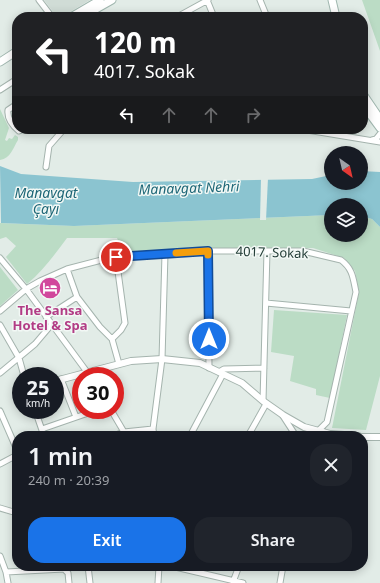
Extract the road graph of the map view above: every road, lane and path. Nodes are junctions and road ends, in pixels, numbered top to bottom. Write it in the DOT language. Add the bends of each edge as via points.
graph roads {
  1 [pos="39,0"];
  2 [pos="100,0"];
  3 [pos="112,0"];
  4 [pos="208,0"];
  5 [pos="260,0"];
  6 [pos="328,0"];
  7 [pos="332,0"];
  8 [pos="48,12"];
  9 [pos="80,12"];
  10 [pos="91,12"];
  11 [pos="186,12"];
  12 [pos="212,12"];
  13 [pos="265,12"];
  14 [pos="331,12"];
  15 [pos="335,12"];
  16 [pos="12,54"];
  17 [pos="12,59"];
  18 [pos="0,62"];
  19 [pos="0,67"];
  20 [pos="12,82"];
  21 [pos="0,90"];
  22 [pos="368,101"];
  23 [pos="12,107"];
  24 [pos="368,112"];
  25 [pos="380,119"];
  26 [pos="12,124"];
  27 [pos="380,128"];
  28 [pos="60,134"];
  29 [pos="333,134"];
  30 [pos="380,134"];
  31 [pos="372,140"];
  32 [pos="380,142"];
  33 [pos="46,167"];
  34 [pos="208,251"];
  35 [pos="267,251"];
  36 [pos="165,254"];
  37 [pos="116,257"];
  38 [pos="0,258"];
  39 [pos="67,269"];
  40 [pos="26,289"];
  41 [pos="77,297"];
  42 [pos="266,303"];
  43 [pos="0,311"];
  44 [pos="352,311"];
  45 [pos="46,317"];
  46 [pos="52,324"];
  47 [pos="0,325"];
  48 [pos="112,339"];
  49 [pos="19,358"];
  50 [pos="162,359"];
  51 [pos="119,364"];
  52 [pos="22,367"];
  53 [pos="84,367"];
  54 [pos="110,367"];
  55 [pos="209,368"];
  56 [pos="264,368"];
  57 [pos="0,373"];
  58 [pos="221,373"];
  59 [pos="64,392"];
  60 [pos="264,402"];
  61 [pos="72,409"];
  62 [pos="0,411"];
  63 [pos="283,415"];
  64 [pos="72,418"];
  65 [pos="38,419"];
  66 [pos="116,419"];
  67 [pos="42,429"];
  68 [pos="153,429"];
  69 [pos="123,431"];
  70 [pos="134,431"];
  71 [pos="192,431"];
  72 [pos="250,431"];
  73 [pos="293,431"];
  74 [pos="315,431"];
  75 [pos="324,431"];
  76 [pos="12,439"];
  77 [pos="12,458"];
  78 [pos="0,464"];
  79 [pos="0,508"];
  80 [pos="12,512"];
  81 [pos="0,556"];
  82 [pos="18,571"];
  83 [pos="66,571"];
  84 [pos="89,571"];
  85 [pos="159,571"];
  86 [pos="190,571"];
  87 [pos="237,571"];
  88 [pos="282,571"];
  89 [pos="6,572"];
  90 [pos="233,582"];
  91 [pos="8,583"];
  92 [pos="69,583"];
  93 [pos="90,583"];
  94 [pos="158,583"];
  95 [pos="243,583"];
  96 [pos="280,583"];
  1 -- 8 [label="street"];
  2 -- 9 [label="main road"];
  3 -- 10 [label="main road"];
  4 -- 11 [label="street"];
  4 -- 12 [label="street"];
  5 -- 13 [label="street"];
  6 -- 14 [label="main road"];
  7 -- 15 [label="main road"];
  16 -- 18 [label="main road"];
  17 -- 19 [label="main road"];
  20 -- 21 [label="street"];
  22 -- 25 [label="main road"];
  23 -- 26 [label="street" via="8,110 8,118"];
  24 -- 27 [label="main road"];
  28 -- 33 [label="street" via="49,146"];
  29 -- 31 [label="street"];
  30 -- 31 [label="street"];
  31 -- 32 [label="street"];
  34 -- 35 [label="street, 4017. Sokak"];
  34 -- 36 [label="street, 4017. Sokak"];
  34 -- 55 [label="street"];
  35 -- 42 [label="street"];
  35 -- 44 [label="street, 4017. Sokak" via="303,251 346,263 352,272 356,292"];
  36 -- 37 [label="street, 4017. Sokak"];
  36 -- 50 [label="street"];
  37 -- 39 [label="street, 4017. Sokak"];
  37 -- 48 [label="street" via="125,323"];
  38 -- 40 [label="street"];
  39 -- 40 [label="street, 4017. Sokak"];
  39 -- 41 [label="street"];
  40 -- 43 [label="street, 4017. Sokak"];
  40 -- 45 [label="street"];
  41 -- 45 [label="street"];
  41 -- 48 [label="street"];
  42 -- 44 [label="street"];
  42 -- 56 [label="street"];
  44 -- 75 [label="street, 4017. Sokak"];
  45 -- 46 [label="street"];
  46 -- 49 [label="street"];
  46 -- 53 [label="street"];
  47 -- 49 [label="street"];
  48 -- 51 [label="street"];
  49 -- 52 [label="street"];
  49 -- 57 [label="street"];
  50 -- 51 [label="street"];
  50 -- 55 [label="street" via="200,363"];
  50 -- 68 [label="street"];
  51 -- 54 [label="street"];
  55 -- 58 [label="street"];
  56 -- 58 [label="street" via="224,369"];
  56 -- 60 [label="street"];
  58 -- 60 [label="street" via="242,383"];
  58 -- 71 [label="street"];
  59 -- 61 [label="street"];
  60 -- 63 [label="street"];
  60 -- 72 [label="street"];
  62 -- 76 [label="street"];
  63 -- 73 [label="street"];
  63 -- 74 [label="street"];
  64 -- 67 [label="street"];
  65 -- 67 [label="street"];
  66 -- 69 [label="street"];
  68 -- 70 [label="street"];
  77 -- 78 [label="street"];
  79 -- 80 [label="street"];
  81 -- 89 [label="street"];
  82 -- 89 [label="street"];
  83 -- 92 [label="street"];
  84 -- 93 [label="street"];
  85 -- 94 [label="street"];
  86 -- 90 [label="street"];
  87 -- 90 [label="street"];
  88 -- 96 [label="street"];
  89 -- 91 [label="street"];
  90 -- 95 [label="street"];
}
